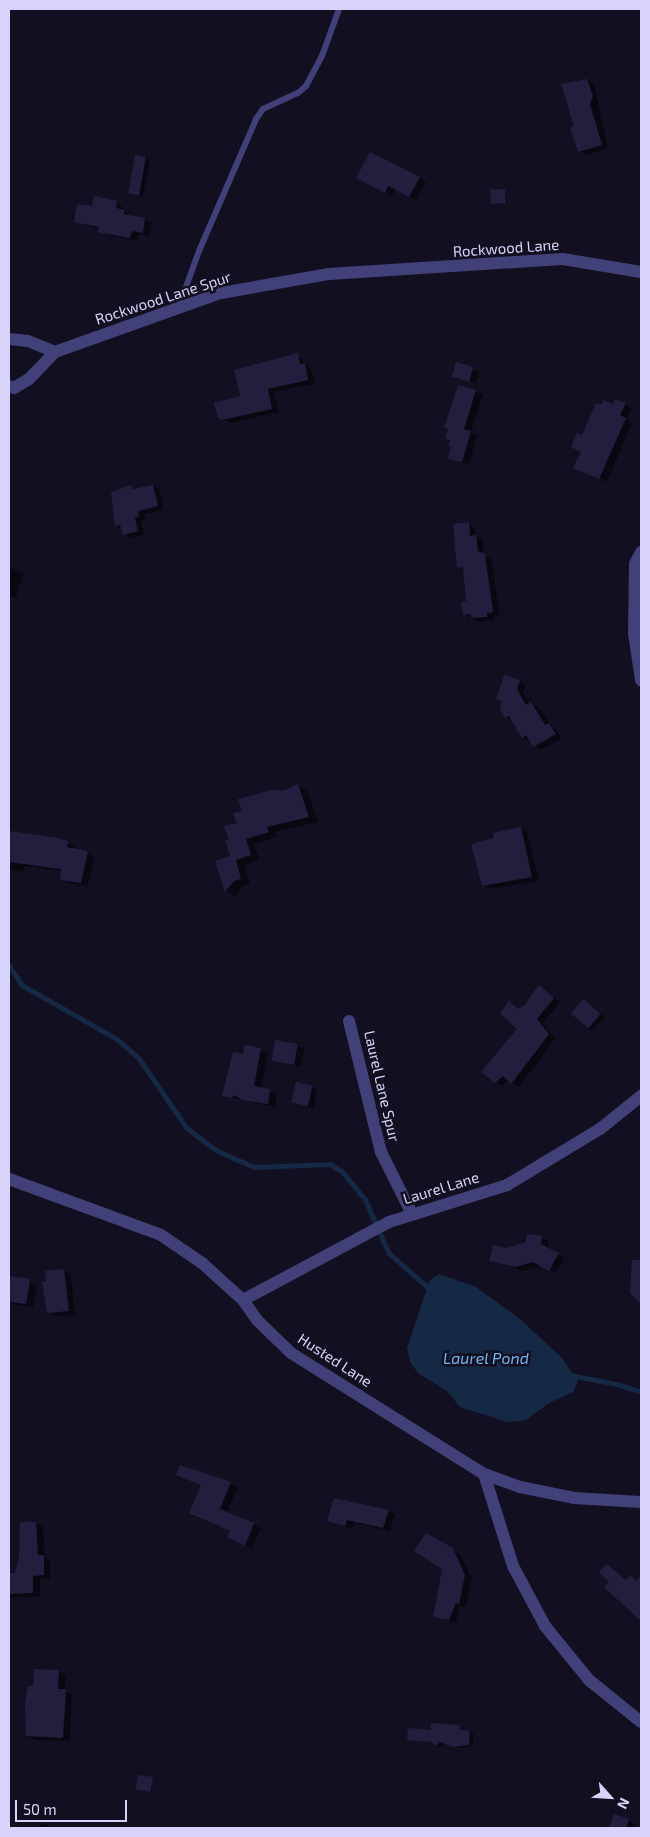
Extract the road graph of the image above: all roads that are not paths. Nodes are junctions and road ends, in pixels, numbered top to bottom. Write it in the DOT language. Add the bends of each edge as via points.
graph roads {
  1 [pos="339,9"];
  2 [pos="431,269"];
  3 [pos="641,272"];
  4 [pos="178,309"];
  5 [pos="9,339"];
  6 [pos="55,352"];
  7 [pos="9,386"];
  8 [pos="641,552"];
  9 [pos="641,680"];
  10 [pos="349,1021"];
  11 [pos="641,1096"];
  12 [pos="9,1179"];
  13 [pos="411,1212"];
  14 [pos="243,1300"];
  15 [pos="484,1474"];
  16 [pos="641,1502"];
  17 [pos="641,1722"];
  1 -- 4 [label="lane" via="306,86 263,109 256,119 198,251"];
  2 -- 3 [label="street, Rockwood Lane" via="563,259"];
  2 -- 4 [label="street, Rockwood Lane Spur" via="329,274 221,293"];
  4 -- 6 [label="street, Rockwood Lane Spur"];
  5 -- 6 [label="street" via="28,341"];
  6 -- 7 [label="street, Rockwood Lane Spur" via="29,380 14,388"];
  8 -- 9 [label="street" via="635,564 634,633"];
  10 -- 13 [label="street, Laurel Lane Spur" via="381,1152"];
  11 -- 13 [label="street, Laurel Lane" via="600,1129 507,1185"];
  12 -- 14 [label="street, Husted Lane" via="161,1235 202,1263"];
  13 -- 14 [label="street, Laurel Lane" via="363,1234"];
  14 -- 15 [label="street, Husted Lane" via="257,1320 291,1353"];
  15 -- 16 [label="street, Husted Lane" via="520,1487 574,1498"];
  15 -- 17 [label="street" via="513,1566 545,1626 589,1680"];
}
